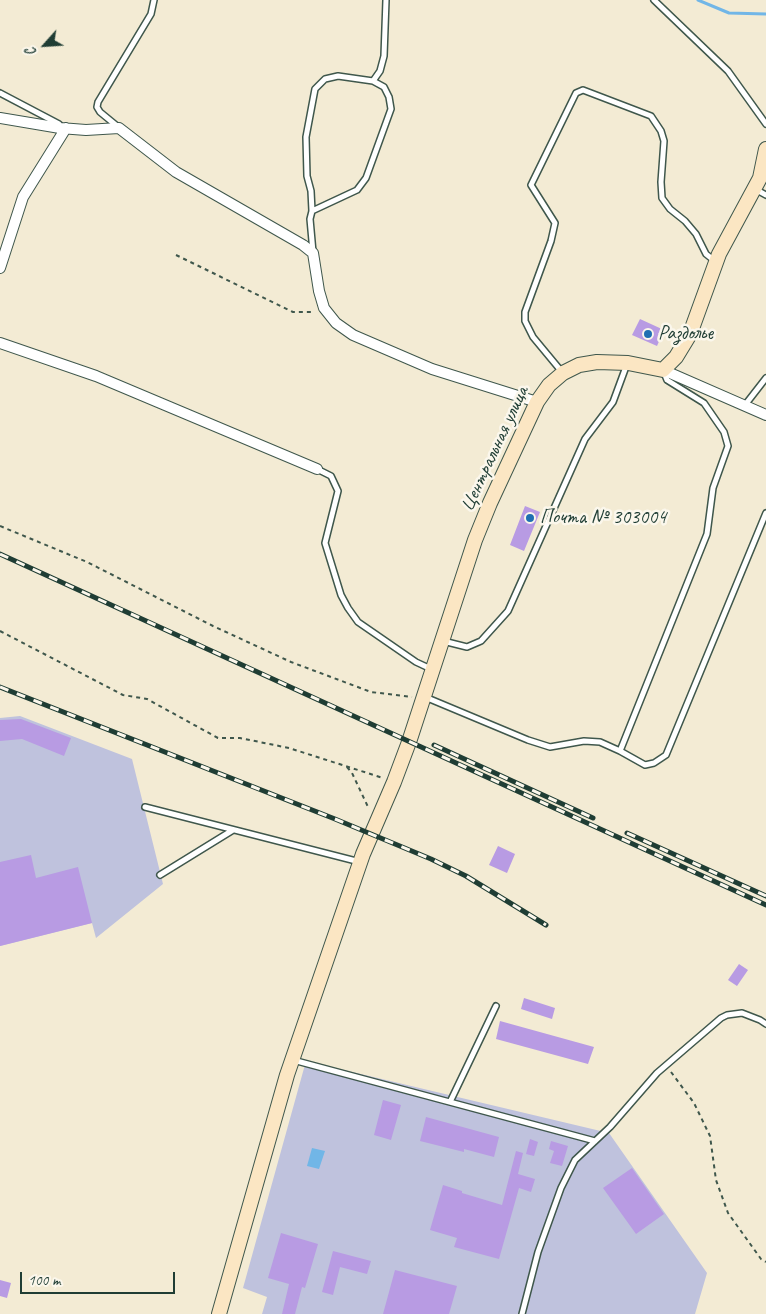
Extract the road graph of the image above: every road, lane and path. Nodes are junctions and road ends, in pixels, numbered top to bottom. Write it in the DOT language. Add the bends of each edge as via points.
graph roads {
  1 [pos="154,0"];
  2 [pos="386,0"];
  3 [pos="654,0"];
  4 [pos="374,82"];
  5 [pos="0,94"];
  6 [pos="0,118"];
  7 [pos="766,124"];
  8 [pos="66,128"];
  9 [pos="119,128"];
  10 [pos="766,149"];
  11 [pos="760,192"];
  12 [pos="312,211"];
  13 [pos="313,253"];
  14 [pos="176,255"];
  15 [pos="716,262"];
  16 [pos="0,268"];
  17 [pos="324,308"];
  18 [pos="0,343"];
  19 [pos="628,363"];
  20 [pos="663,370"];
  21 [pos="563,373"];
  22 [pos="766,378"];
  23 [pos="537,402"];
  24 [pos="745,405"];
  25 [pos="766,415"];
  26 [pos="317,469"];
  27 [pos="766,513"];
  28 [pos="0,526"];
  29 [pos="0,631"];
  30 [pos="443,641"];
  31 [pos="434,670"];
  32 [pos="424,698"];
  33 [pos="620,751"];
  34 [pos="346,766"];
  35 [pos="394,782"];
  36 [pos="145,808"];
  37 [pos="376,825"];
  38 [pos="233,830"];
  39 [pos="360,862"];
  40 [pos="160,876"];
  41 [pos="496,1006"];
  42 [pos="766,1024"];
  43 [pos="292,1060"];
  44 [pos="666,1065"];
  45 [pos="450,1102"];
  46 [pos="595,1141"];
  47 [pos="766,1262"];
  48 [pos="219,1314"];
  49 [pos="522,1314"];
  1 -- 9 [label="lane" via="151,14 98,102 100,112"];
  2 -- 4 [label="lane" via="384,56"];
  3 -- 7 [label="lane" via="728,71"];
  4 -- 12 [label="lane" via="384,88 391,109 366,178 357,190"];
  4 -- 12 [label="lane" via="338,76 325,79 315,89 306,137"];
  5 -- 8 [label="lane"];
  6 -- 8 [label="street"];
  8 -- 9 [label="street"];
  8 -- 16 [label="street" via="23,197"];
  9 -- 13 [label="street" via="176,172"];
  10 -- 11 [label="street"];
  11 -- 15 [label="street"];
  12 -- 13 [label="lane"];
  13 -- 17 [label="street"];
  14 -- 17 [label="path" via="292,312 311,313"];
  15 -- 20 [label="street" via="690,334 676,357"];
  15 -- 21 [label="lane" via="706,254 696,234 662,198 664,141 651,116 583,90 576,93 531,185 555,222 525,312 533,337"];
  17 -- 23 [label="street" via="336,323 353,335 432,369"];
  18 -- 26 [label="street" via="96,376"];
  19 -- 20 [label="street, Центральная улица"];
  19 -- 21 [label="street, Центральная улица" via="597,362 579,365"];
  19 -- 30 [label="lane" via="613,402 582,444 508,611 481,641 467,647"];
  20 -- 24 [label="street, Центральная улица"];
  20 -- 33 [label="lane" via="667,380 704,404 724,432 728,446 713,488 707,534"];
  21 -- 23 [label="street, Центральная улица"];
  22 -- 24 [label="lane"];
  23 -- 30 [label="street, Центральная улица" via="475,540"];
  24 -- 25 [label="street, Центральная улица"];
  26 -- 31 [label="lane" via="331,476 338,491 325,543 348,608 358,622 416,662"];
  27 -- 33 [label="lane" via="666,755 654,763 644,764"];
  28 -- 32 [label="path" via="87,562 291,662 372,692"];
  29 -- 34 [label="path" via="122,695 147,700 218,738 240,738 289,748"];
  30 -- 31 [label="street, Центральная улица"];
  31 -- 32 [label="street, Центральная улица"];
  32 -- 33 [label="lane" via="550,747 584,741 600,742"];
  32 -- 35 [label="street, Центральная улица"];
  34 -- 35 [label="path"];
  34 -- 37 [label="path"];
  35 -- 37 [label="street, Центральная улица"];
  36 -- 38 [label="lane"];
  37 -- 39 [label="street, Центральная улица"];
  38 -- 39 [label="lane"];
  38 -- 40 [label="lane"];
  39 -- 43 [label="street, Центральная улица"];
  41 -- 45 [label="lane"];
  42 -- 44 [label="lane" via="742,1013 727,1015"];
  43 -- 45 [label="lane"];
  43 -- 48 [label="street, Центральная улица"];
  44 -- 46 [label="lane"];
  44 -- 47 [label="path" via="694,1102 710,1136 716,1180 728,1213"];
  45 -- 46 [label="lane"];
  46 -- 49 [label="lane" via="576,1160 561,1188 538,1252"];
}
